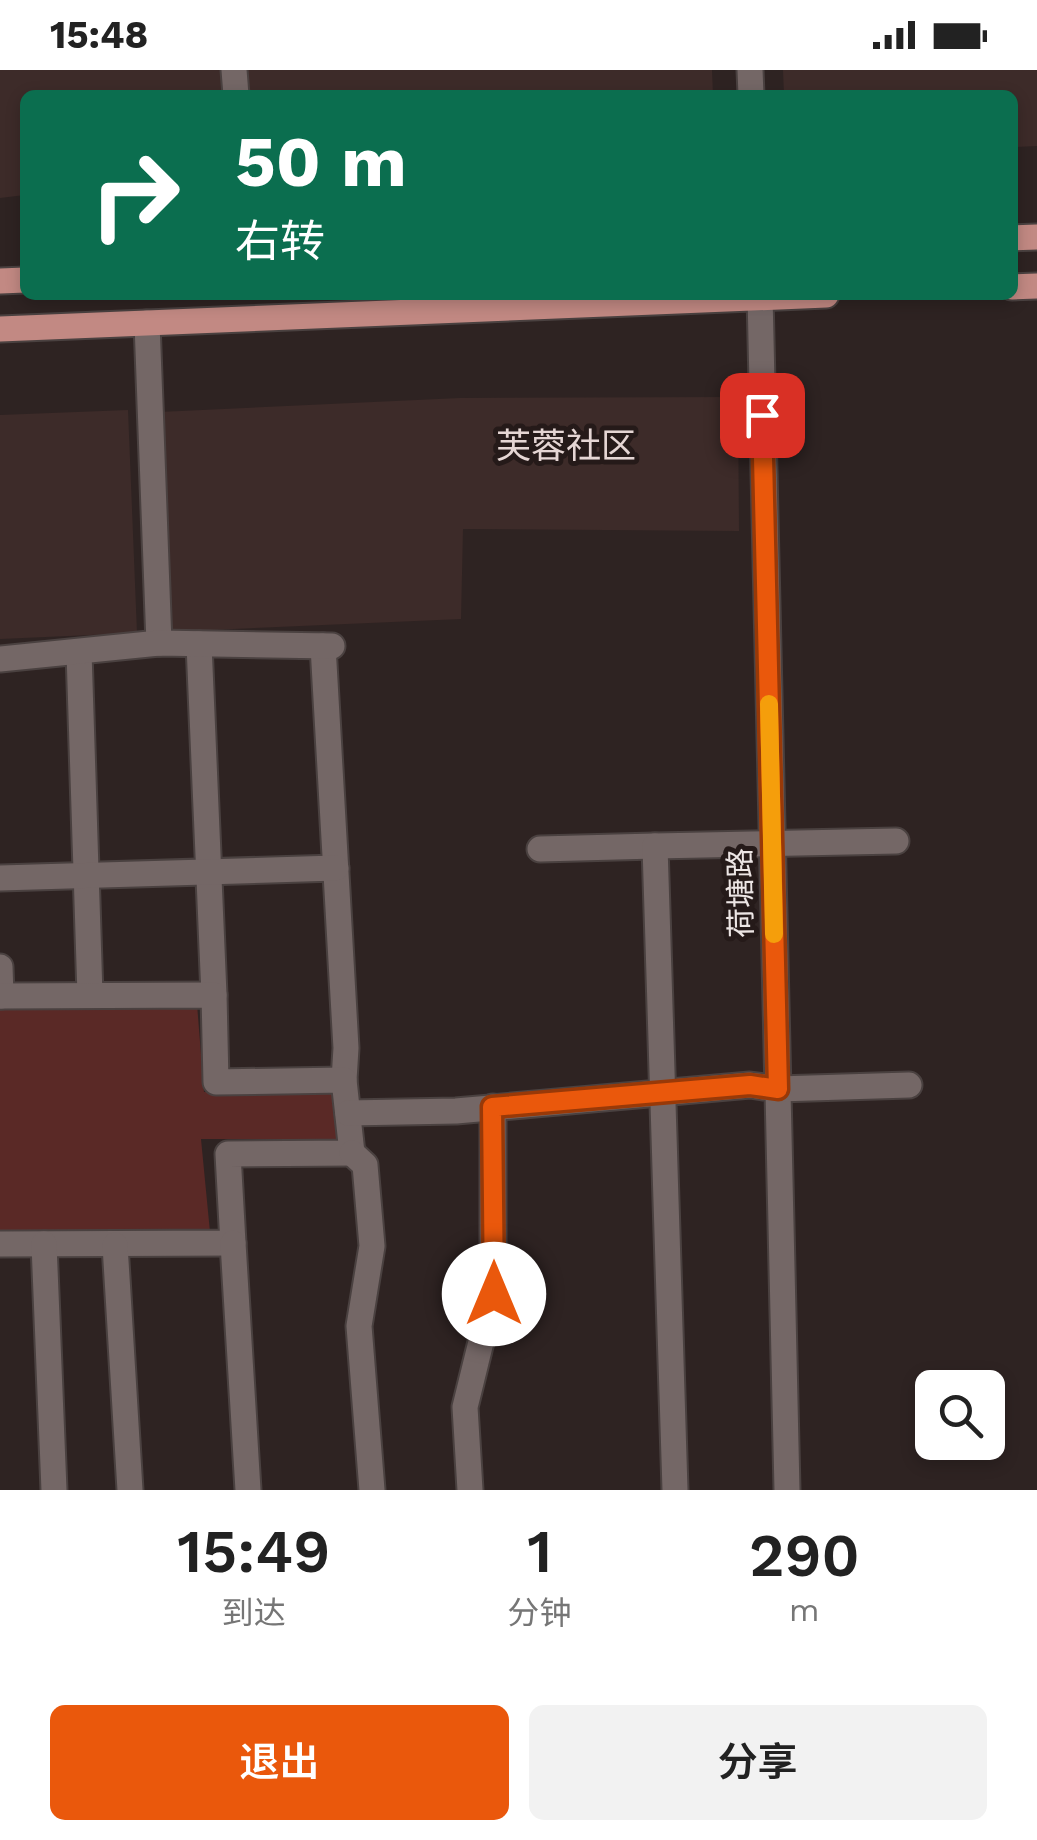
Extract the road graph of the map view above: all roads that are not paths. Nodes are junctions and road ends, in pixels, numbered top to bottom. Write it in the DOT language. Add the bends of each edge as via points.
graph roads {
  1 [pos="669,300"];
  2 [pos="760,300"];
  3 [pos="148,323"];
  4 [pos="0,329"];
  5 [pos="158,643"];
  6 [pos="199,644"];
  7 [pos="79,652"];
  8 [pos="0,659"];
  9 [pos="896,841"];
  10 [pos="772,844"];
  11 [pos="655,846"];
  12 [pos="540,848"];
  13 [pos="336,868"];
  14 [pos="208,872"];
  15 [pos="86,875"];
  16 [pos="0,878"];
  17 [pos="0,967"];
  18 [pos="90,995"];
  19 [pos="214,995"];
  20 [pos="0,996"];
  21 [pos="344,1080"];
  22 [pos="909,1085"];
  23 [pos="778,1089"];
  24 [pos="663,1092"];
  25 [pos="492,1107"];
  26 [pos="348,1113"];
  27 [pos="352,1153"];
  28 [pos="232,1243"];
  29 [pos="0,1244"];
  30 [pos="44,1244"];
  31 [pos="115,1245"];
  32 [pos="54,1490"];
  33 [pos="130,1490"];
  34 [pos="248,1490"];
  35 [pos="372,1490"];
  36 [pos="470,1490"];
  37 [pos="676,1490"];
  38 [pos="787,1490"];
  1 -- 3 [label="main road"];
  2 -- 10 [label="street, 荷塘路"];
  3 -- 4 [label="main road"];
  3 -- 5 [label="street"];
  5 -- 6 [label="street"];
  5 -- 7 [label="street"];
  6 -- 13 [label="street" via="327,646"];
  6 -- 14 [label="street"];
  7 -- 8 [label="street"];
  7 -- 15 [label="street"];
  9 -- 10 [label="street"];
  10 -- 11 [label="street"];
  10 -- 23 [label="street, 荷塘路"];
  11 -- 12 [label="street"];
  11 -- 24 [label="street"];
  13 -- 14 [label="street"];
  13 -- 21 [label="street"];
  14 -- 15 [label="street"];
  14 -- 19 [label="street"];
  15 -- 16 [label="street"];
  15 -- 18 [label="street"];
  17 -- 20 [label="street"];
  18 -- 19 [label="street"];
  18 -- 20 [label="street"];
  19 -- 21 [label="street" via="216,1082"];
  21 -- 26 [label="street"];
  22 -- 23 [label="street"];
  23 -- 24 [label="street"];
  23 -- 38 [label="street, 荷塘路"];
  24 -- 25 [label="street"];
  24 -- 37 [label="street"];
  25 -- 26 [label="street"];
  25 -- 36 [label="street" via="494,1294 465,1407"];
  26 -- 27 [label="street"];
  27 -- 28 [label="street" via="228,1154"];
  27 -- 35 [label="street" via="365,1165 372,1246 359,1326"];
  28 -- 31 [label="street"];
  28 -- 34 [label="street"];
  29 -- 30 [label="street"];
  30 -- 31 [label="street"];
  30 -- 32 [label="street"];
  31 -- 33 [label="street"];
}
